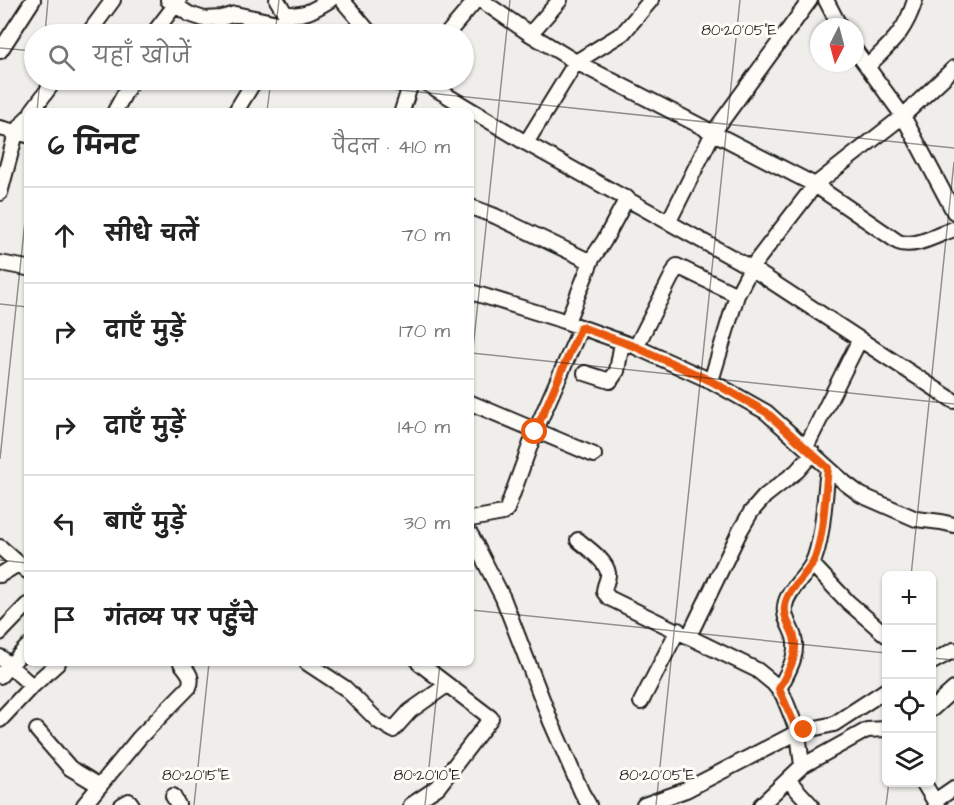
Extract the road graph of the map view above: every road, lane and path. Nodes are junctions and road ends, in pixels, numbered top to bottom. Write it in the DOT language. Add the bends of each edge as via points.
graph roads {
  1 [pos="33,0"];
  2 [pos="113,0"];
  3 [pos="277,0"];
  4 [pos="330,0"];
  5 [pos="342,0"];
  6 [pos="478,0"];
  7 [pos="560,0"];
  8 [pos="651,0"];
  9 [pos="810,0"];
  10 [pos="826,0"];
  11 [pos="915,0"];
  12 [pos="174,2"];
  13 [pos="835,18"];
  14 [pos="95,24"];
  15 [pos="160,24"];
  16 [pos="282,24"];
  17 [pos="287,24"];
  18 [pos="289,24"];
  19 [pos="362,24"];
  20 [pos="456,24"];
  21 [pos="530,34"];
  22 [pos="0,51"];
  23 [pos="576,62"];
  24 [pos="864,63"];
  25 [pos="867,67"];
  26 [pos="954,68"];
  27 [pos="48,90"];
  28 [pos="126,90"];
  29 [pos="249,90"];
  30 [pos="409,90"];
  31 [pos="438,90"];
  32 [pos="34,108"];
  33 [pos="117,108"];
  34 [pos="238,108"];
  35 [pos="403,108"];
  36 [pos="468,108"];
  37 [pos="474,112"];
  38 [pos="903,116"];
  39 [pos="0,128"];
  40 [pos="713,133"];
  41 [pos="21,134"];
  42 [pos="526,143"];
  43 [pos="815,185"];
  44 [pos="0,193"];
  45 [pos="627,198"];
  46 [pos="474,208"];
  47 [pos="954,212"];
  48 [pos="669,221"];
  49 [pos="954,229"];
  50 [pos="592,259"];
  51 [pos="0,263"];
  52 [pos="24,267"];
  53 [pos="751,268"];
  54 [pos="474,293"];
  55 [pos="737,295"];
  56 [pos="567,322"];
  57 [pos="581,327"];
  58 [pos="860,339"];
  59 [pos="622,342"];
  60 [pos="636,347"];
  61 [pos="585,373"];
  62 [pos="711,381"];
  63 [pos="954,401"];
  64 [pos="474,404"];
  65 [pos="535,432"];
  66 [pos="809,450"];
  67 [pos="594,455"];
  68 [pos="828,468"];
  69 [pos="954,514"];
  70 [pos="474,518"];
  71 [pos="948,524"];
  72 [pos="578,540"];
  73 [pos="474,541"];
  74 [pos="0,547"];
  75 [pos="812,564"];
  76 [pos="24,566"];
  77 [pos="0,575"];
  78 [pos="24,608"];
  79 [pos="882,632"];
  80 [pos="0,633"];
  81 [pos="683,633"];
  82 [pos="24,649"];
  83 [pos="954,650"];
  84 [pos="936,660"];
  85 [pos="3,666"];
  86 [pos="55,666"];
  87 [pos="183,666"];
  88 [pos="312,666"];
  89 [pos="423,666"];
  90 [pos="447,685"];
  91 [pos="32,686"];
  92 [pos="779,689"];
  93 [pos="954,689"];
  94 [pos="882,693"];
  95 [pos="641,702"];
  96 [pos="936,705"];
  97 [pos="0,720"];
  98 [pos="882,729"];
  99 [pos="38,730"];
  100 [pos="798,732"];
  101 [pos="802,766"];
  102 [pos="788,780"];
  103 [pos="100,786"];
  104 [pos="926,787"];
  105 [pos="954,788"];
  106 [pos="936,803"];
  107 [pos="587,804"];
  108 [pos="84,805"];
  109 [pos="122,805"];
  110 [pos="132,805"];
  111 [pos="411,805"];
  112 [pos="645,805"];
  113 [pos="761,805"];
  114 [pos="810,805"];
  1 -- 22 [label="street"];
  2 -- 14 [label="street"];
  3 -- 17 [label="street"];
  4 -- 18 [label="street"];
  5 -- 19 [label="street"];
  6 -- 20 [label="street"];
  6 -- 21 [label="street"];
  7 -- 21 [label="street"];
  8 -- 23 [label="street" via="623,33"];
  9 -- 40 [label="street"];
  10 -- 13 [label="street"];
  11 -- 25 [label="street" via="901,33"];
  12 -- 15 [label="street"];
  12 -- 16 [label="street" via="189,14 204,19 235,14"];
  21 -- 23 [label="street"];
  23 -- 40 [label="street"];
  23 -- 42 [label="street"];
  24 -- 25 [label="street"];
  25 -- 38 [label="street"];
  26 -- 38 [label="street"];
  27 -- 32 [label="street"];
  28 -- 33 [label="street"];
  29 -- 34 [label="street"];
  30 -- 35 [label="street"];
  31 -- 36 [label="street"];
  37 -- 42 [label="street"];
  38 -- 43 [label="street"];
  38 -- 47 [label="street"];
  39 -- 41 [label="street"];
  40 -- 43 [label="street"];
  40 -- 48 [label="street"];
  41 -- 44 [label="street"];
  42 -- 45 [label="street"];
  43 -- 49 [label="street" via="904,244"];
  43 -- 53 [label="street"];
  45 -- 48 [label="street"];
  45 -- 50 [label="street"];
  46 -- 50 [label="street"];
  48 -- 53 [label="street"];
  50 -- 56 [label="street"];
  51 -- 52 [label="street"];
  53 -- 55 [label="street"];
  53 -- 58 [label="street"];
  54 -- 56 [label="street"];
  55 -- 60 [label="street" via="677,266"];
  55 -- 62 [label="street"];
  56 -- 57 [label="street"];
  57 -- 59 [label="street"];
  57 -- 65 [label="street"];
  58 -- 63 [label="street"];
  58 -- 66 [label="street"];
  59 -- 60 [label="street"];
  59 -- 61 [label="street" via="617,371 610,381"];
  60 -- 62 [label="street"];
  62 -- 66 [label="street" via="766,412"];
  64 -- 65 [label="street"];
  65 -- 67 [label="street"];
  65 -- 70 [label="street" via="507,509"];
  66 -- 68 [label="street"];
  66 -- 81 [label="street" via="796,471 751,513"];
  68 -- 71 [label="street" via="861,495 916,519"];
  68 -- 75 [label="street" via="818,548"];
  69 -- 71 [label="street"];
  72 -- 81 [label="street" via="607,569 606,595"];
  73 -- 107 [label="street" via="503,598 550,722"];
  74 -- 76 [label="street"];
  75 -- 79 [label="street"];
  75 -- 92 [label="street" via="785,605 795,651"];
  76 -- 77 [label="street"];
  78 -- 80 [label="street"];
  81 -- 92 [label="street" via="757,670"];
  81 -- 95 [label="street"];
  82 -- 85 [label="street"];
  83 -- 84 [label="street"];
  85 -- 91 [label="street"];
  86 -- 91 [label="street"];
  87 -- 103 [label="street" via="191,680 189,687 139,738"];
  88 -- 90 [label="street" via="345,688 378,721 393,730 410,711"];
  89 -- 90 [label="street"];
  90 -- 111 [label="street" via="491,718 438,787"];
  91 -- 97 [label="street"];
  92 -- 100 [label="street"];
  93 -- 96 [label="street"];
  94 -- 100 [label="street" via="834,724"];
  98 -- 101 [label="street" via="867,730"];
  99 -- 103 [label="street" via="70,768"];
  100 -- 101 [label="street"];
  100 -- 112 [label="street" via="686,790"];
  101 -- 102 [label="street"];
  102 -- 113 [label="street"];
  102 -- 114 [label="street"];
  103 -- 108 [label="street"];
  104 -- 106 [label="street"];
  105 -- 106 [label="street"];
  109 -- 110 [label="street" via="129,801"];
}
